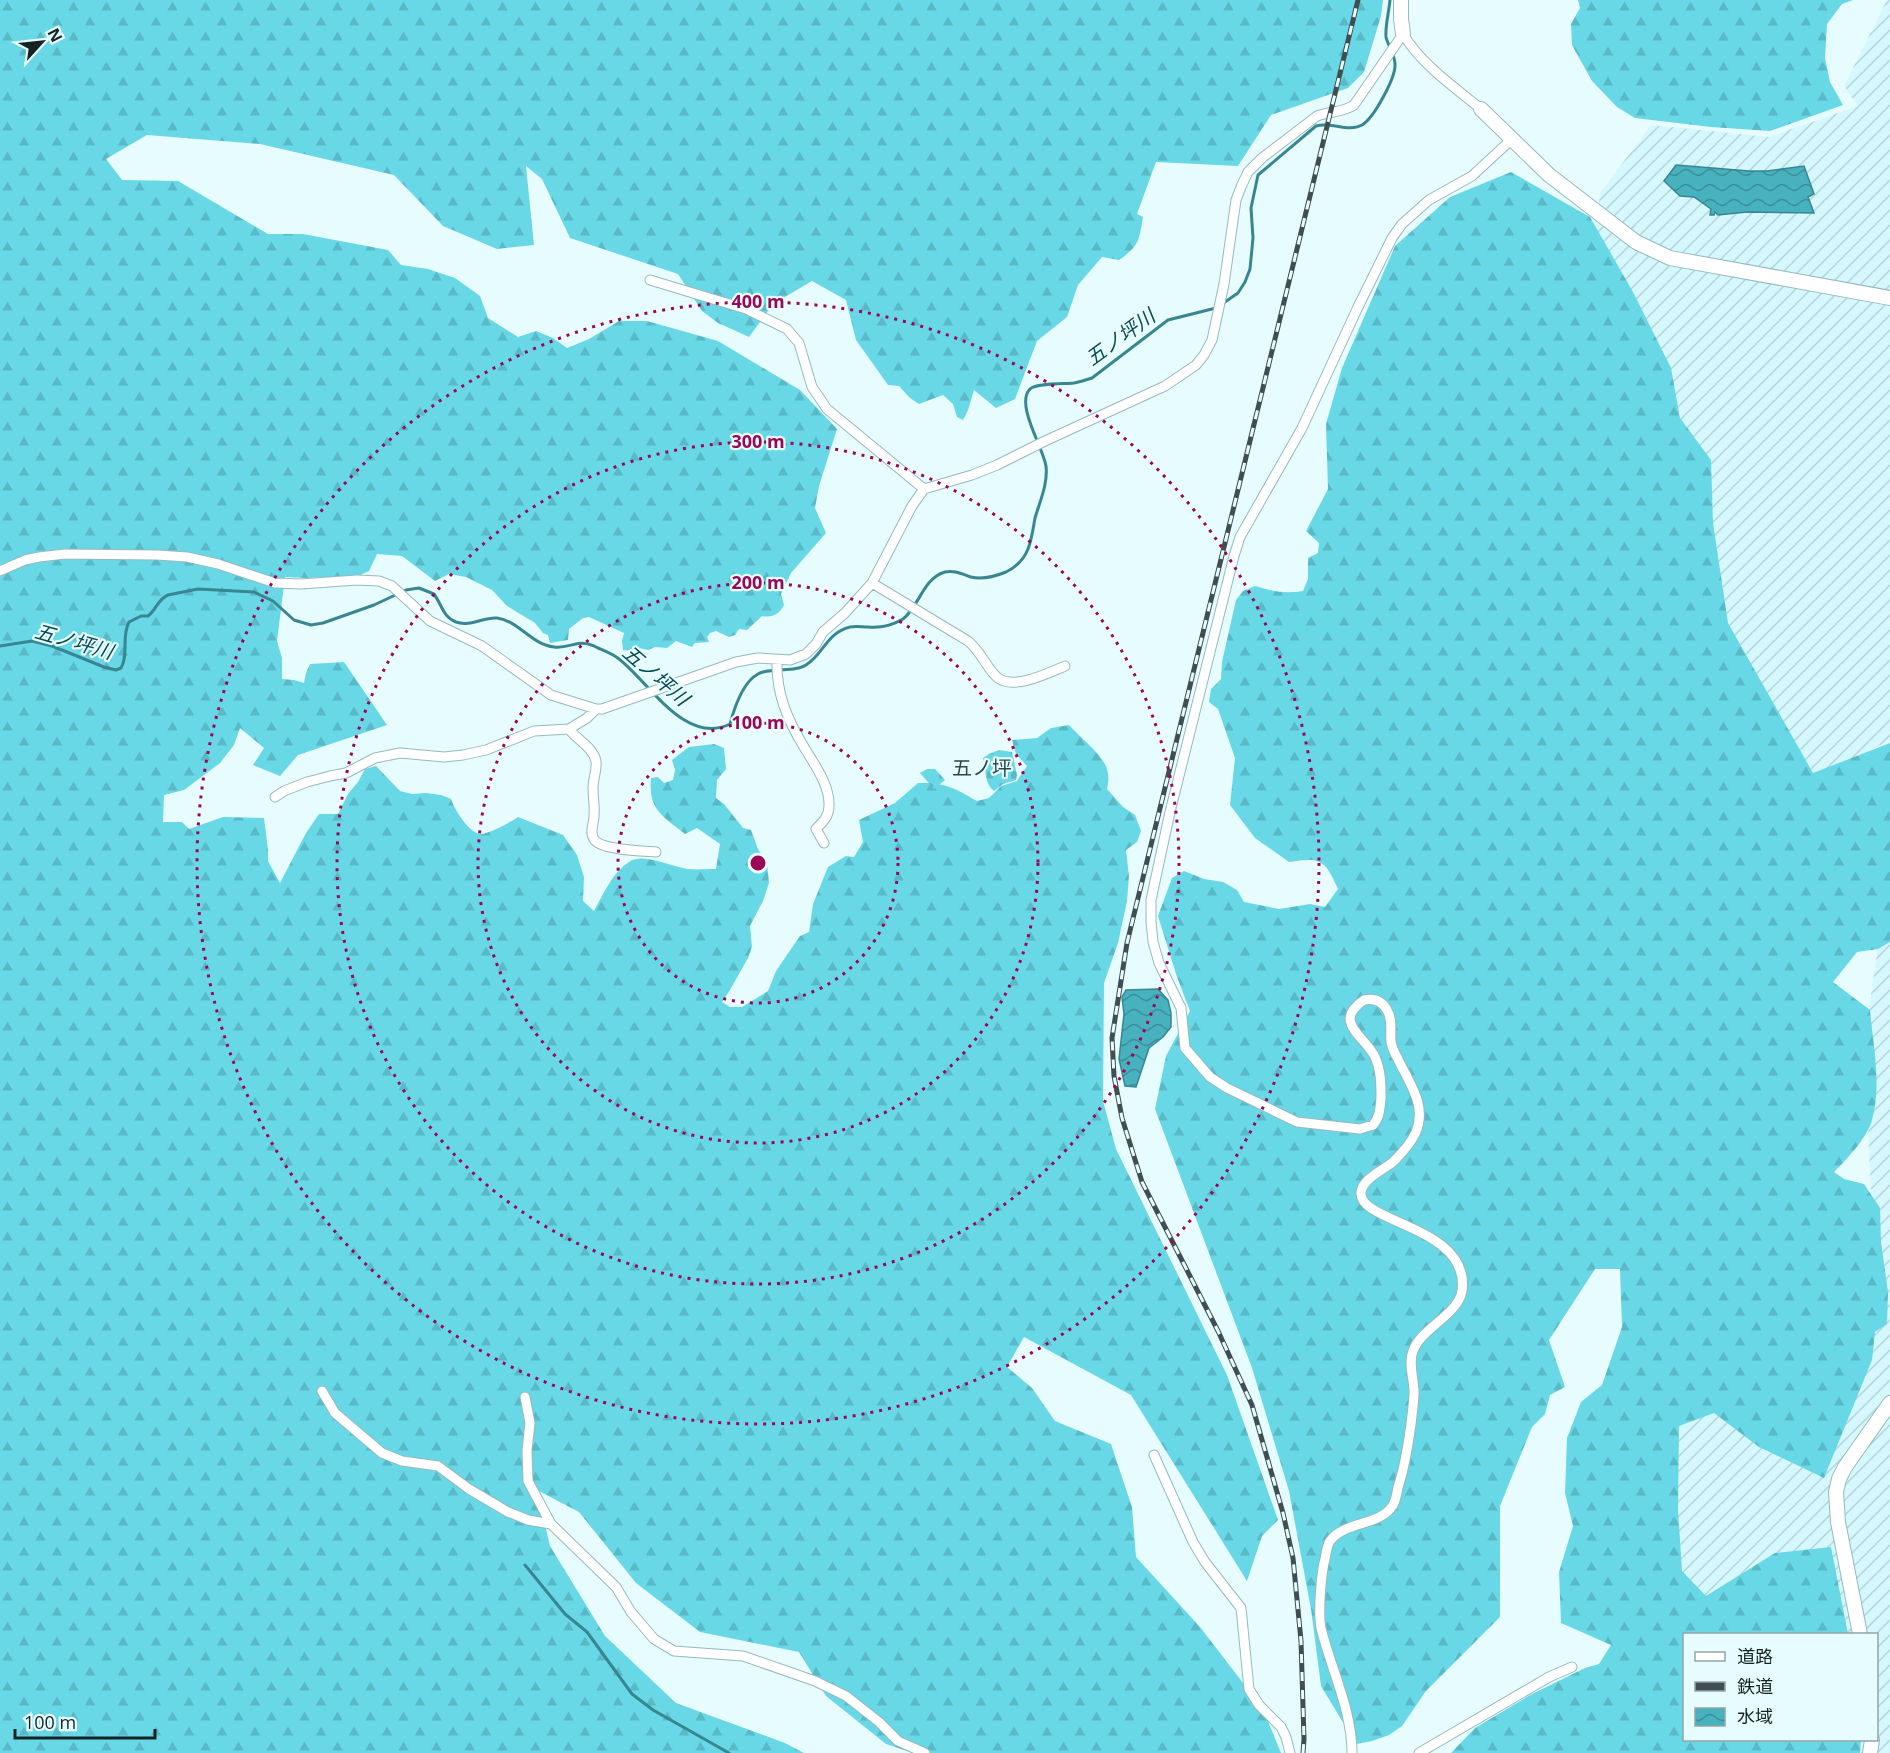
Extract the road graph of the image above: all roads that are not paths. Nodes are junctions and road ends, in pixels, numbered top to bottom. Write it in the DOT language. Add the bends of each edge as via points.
graph roads {
  1 [pos="1401,0"];
  2 [pos="1400,37"];
  3 [pos="1481,109"];
  4 [pos="1512,139"];
  5 [pos="650,280"];
  6 [pos="1890,298"];
  7 [pos="924,489"];
  8 [pos="0,571"];
  9 [pos="872,583"];
  10 [pos="777,660"];
  11 [pos="1065,666"];
  12 [pos="596,709"];
  13 [pos="569,729"];
  14 [pos="275,797"];
  15 [pos="824,843"];
  16 [pos="656,852"];
  17 [pos="322,1391"];
  18 [pos="525,1397"];
  19 [pos="1890,1403"];
  20 [pos="1154,1455"];
  21 [pos="551,1524"];
  22 [pos="1860,1633"];
  23 [pos="1572,1667"];
  24 [pos="925,1753"];
  25 [pos="1290,1753"];
  26 [pos="1352,1753"];
  27 [pos="1419,1753"];
  1 -- 2 [label="street"];
  2 -- 3 [label="street"];
  2 -- 7 [label="street" via="1354,105 1317,116 1248,172 1236,200 1212,340 1196,366 1164,386 997,465"];
  3 -- 4 [label="street"];
  4 -- 6 [label="street" via="1636,242 1670,258"];
  4 -- 26 [label="street" via="1472,176 1429,200 1392,238 1307,419 1240,537 1170,812 1152,900 1153,942 1181,1008 1185,1048 1210,1077 1297,1122 1360,1129 1377,1120 1382,1081 1374,1054 1356,1035 1351,1017 1353,1009 1364,1000 1382,1003 1390,1017 1394,1052 1418,1101 1421,1116 1405,1149 1368,1181 1361,1196 1366,1205 1431,1237 1453,1256 1462,1275 1462,1293 1457,1303 1420,1340 1412,1354 1413,1403 1405,1467 1393,1506 1384,1514 1342,1530 1330,1542 1324,1562 1321,1626 1348,1722"];
  5 -- 7 [label="street" via="746,309 787,329 799,343 812,387 826,409"];
  7 -- 9 [label="street"];
  8 -- 12 [label="street" via="25,560 65,554 157,555 187,557 275,583 379,581 393,586 430,621 482,646 551,695"];
  9 -- 10 [label="street" via="806,654"];
  9 -- 11 [label="street" via="968,641 999,678 1026,681"];
  10 -- 12 [label="street" via="736,662"];
  10 -- 15 [label="street" via="781,698 828,795 827,817 816,829"];
  12 -- 13 [label="street"];
  13 -- 14 [label="street" via="534,731 463,755 400,753 375,758 346,774 307,782"];
  13 -- 16 [label="street" via="596,761 593,838 613,847"];
  17 -- 21 [label="street" via="335,1413 382,1453 402,1461 438,1466 508,1512"];
  18 -- 21 [label="street" via="530,1423 528,1481"];
  19 -- 22 [label="street" via="1845,1467 1836,1492"];
  20 -- 25 [label="street" via="1193,1542 1241,1608 1249,1689 1281,1727"];
  21 -- 24 [label="street" via="616,1587 654,1639 674,1651 743,1656 815,1681 846,1696 898,1741"];
  23 -- 27 [label="street"];
}
